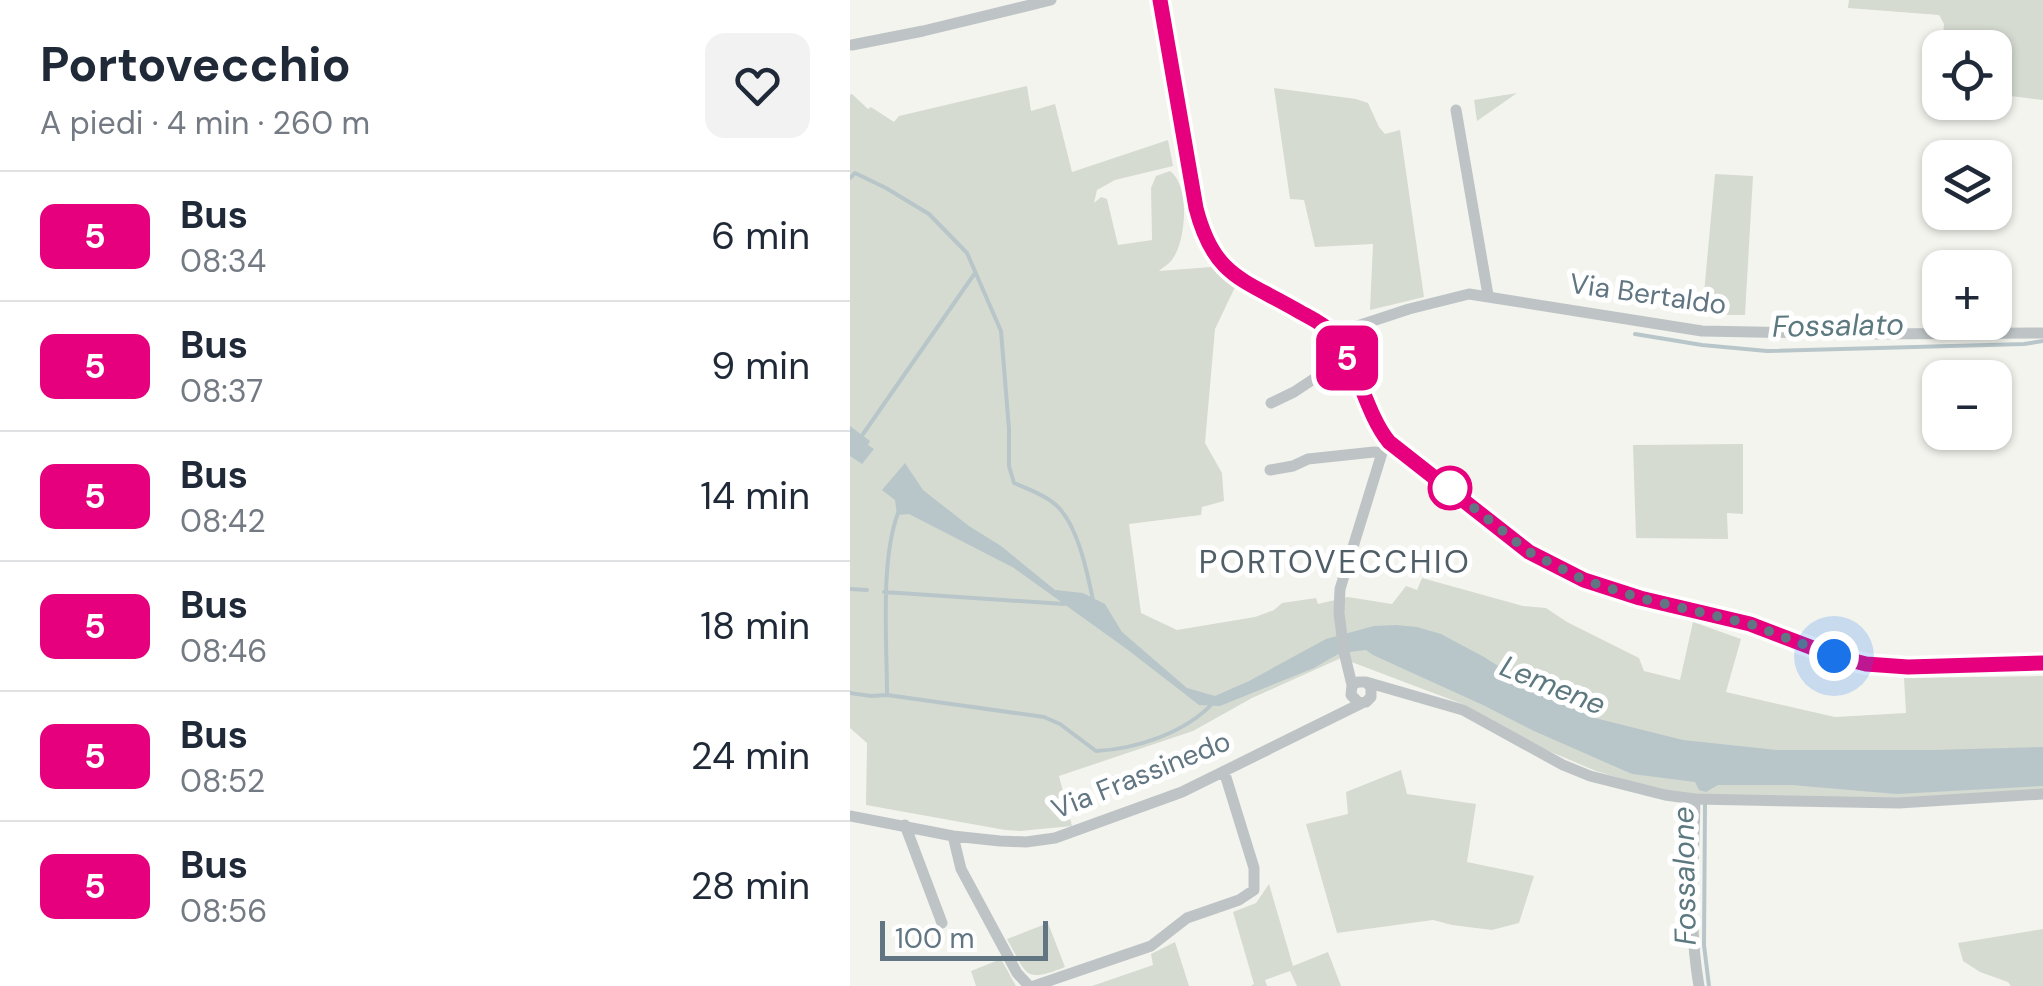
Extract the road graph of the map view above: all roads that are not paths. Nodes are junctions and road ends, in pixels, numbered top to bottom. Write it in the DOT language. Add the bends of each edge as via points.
graph roads {
  1 [pos="1051,0"];
  2 [pos="1160,0"];
  3 [pos="852,45"];
  4 [pos="1456,110"];
  5 [pos="1488,295"];
  6 [pos="1338,332"];
  7 [pos="2043,333"];
  8 [pos="1347,356"];
  9 [pos="1270,403"];
  10 [pos="1385,448"];
  11 [pos="1270,470"];
  12 [pos="2043,663"];
  13 [pos="1358,685"];
  14 [pos="1395,691"];
  15 [pos="1366,701"];
  16 [pos="1338,714"];
  17 [pos="1224,771"];
  18 [pos="2043,794"];
  19 [pos="1703,799"];
  20 [pos="850,816"];
  21 [pos="905,825"];
  22 [pos="952,836"];
  23 [pos="942,923"];
  24 [pos="1031,986"];
  25 [pos="1699,986"];
  1 -- 3 [label="street"];
  2 -- 6 [label="street" via="1203,236 1219,263 1242,280"];
  4 -- 5 [label="street"];
  5 -- 6 [label="street, Via Bertaldo" via="1409,308"];
  5 -- 7 [label="street, Via Bertaldo" via="1702,330"];
  6 -- 8 [label="street"];
  8 -- 9 [label="street"];
  8 -- 10 [label="street"];
  10 -- 11 [label="street"];
  10 -- 12 [label="street" via="1529,552 1584,580 1750,624 1866,664"];
  10 -- 13 [label="street" via="1340,589 1341,633"];
  13 -- 14 [label="street"];
  13 -- 15 [label="street" via="1372,690"];
  13 -- 15 [label="street" via="1352,699"];
  13 -- 16 [label="street"];
  14 -- 15 [label="street, Via Frassinedo"];
  14 -- 19 [label="street" via="1463,710 1590,776"];
  15 -- 16 [label="street, Via Frassinedo"];
  16 -- 17 [label="street, Via Frassinedo"];
  17 -- 22 [label="street, Via Frassinedo" via="1055,838"];
  17 -- 24 [label="street" via="1254,868 1254,890 1187,918 1151,946"];
  18 -- 19 [label="street" via="1899,803"];
  19 -- 25 [label="street" via="1692,917"];
  20 -- 21 [label="street, Via Frassinedo"];
  21 -- 22 [label="street, Via Frassinedo"];
  21 -- 23 [label="street"];
  22 -- 24 [label="street" via="961,869 1017,973"];
}
